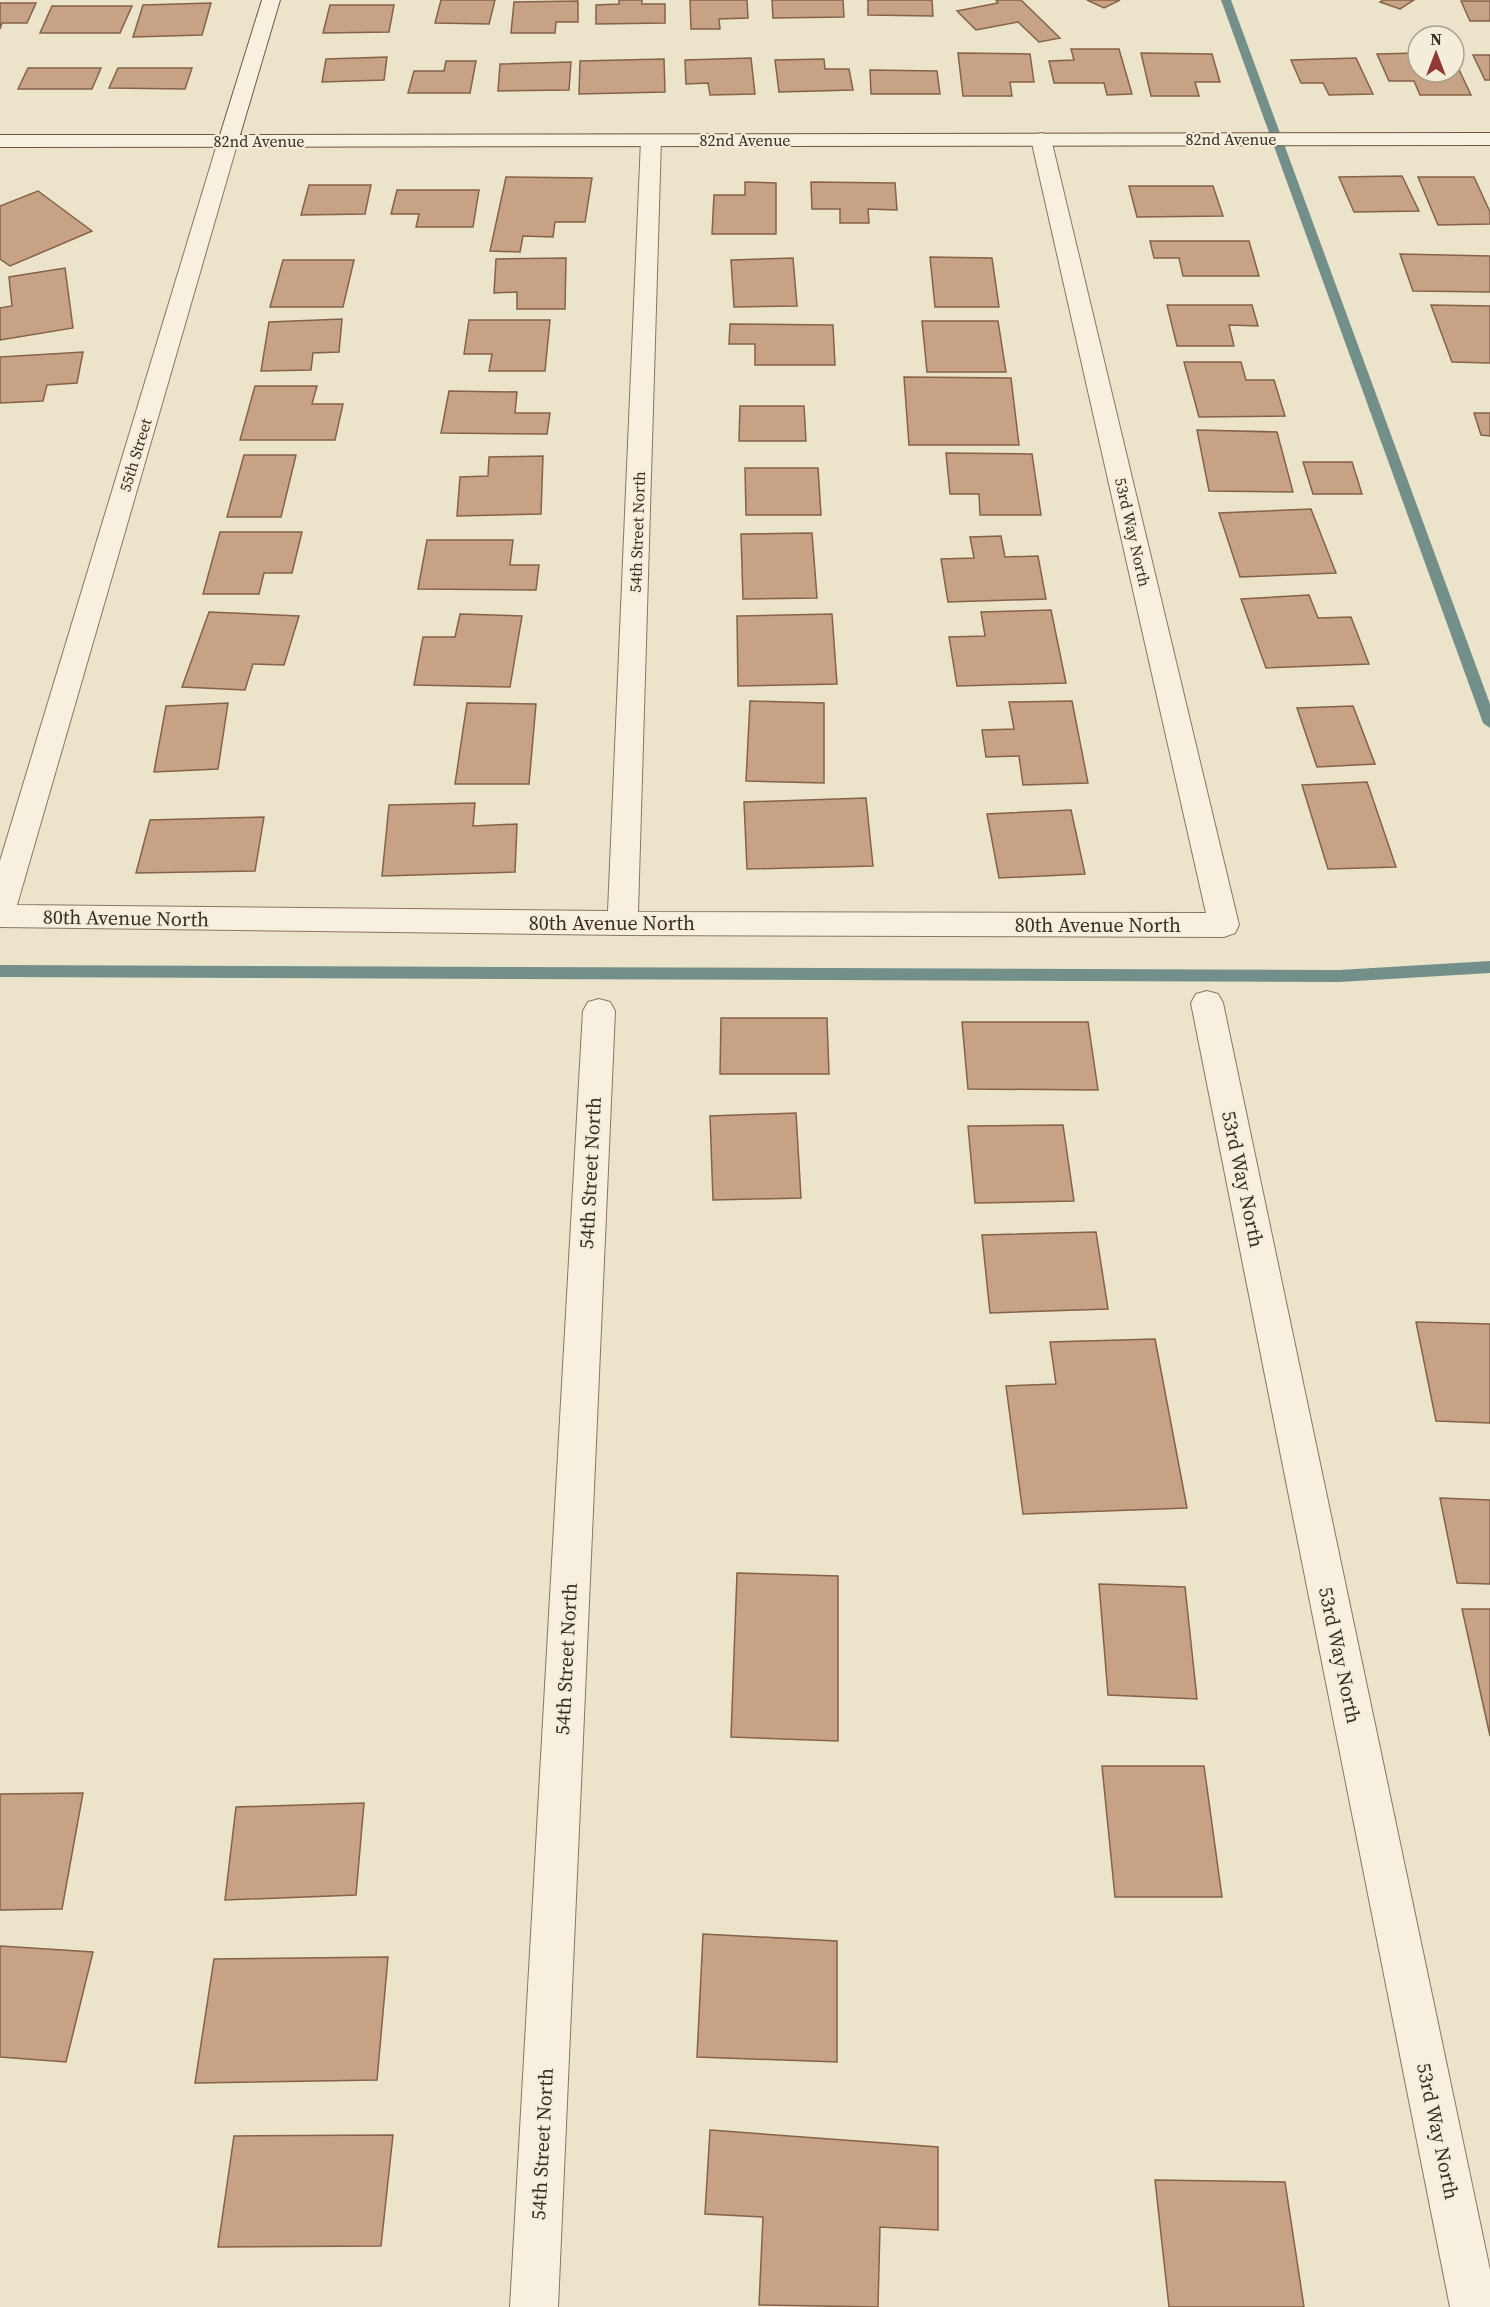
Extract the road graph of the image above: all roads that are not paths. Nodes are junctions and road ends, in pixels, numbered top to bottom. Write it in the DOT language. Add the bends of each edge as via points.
graph roads {
  1 [pos="271,0"];
  2 [pos="1490,139"];
  3 [pos="651,140"];
  4 [pos="1041,140"];
  5 [pos="0,141"];
  6 [pos="228,141"];
  7 [pos="0,911"];
  8 [pos="0,916"];
  9 [pos="623,923"];
  10 [pos="1224,925"];
  11 [pos="1207,1003"];
  12 [pos="599,1011"];
  13 [pos="534,2307"];
  14 [pos="1474,2307"];
  1 -- 6 [label="street, 55th Street"];
  2 -- 4 [label="street, 82nd Avenue"];
  3 -- 4 [label="street, 82nd Avenue"];
  3 -- 6 [label="street, 82nd Avenue"];
  3 -- 9 [label="street, 54th Street North"];
  4 -- 10 [label="street, 53rd Way North"];
  5 -- 6 [label="street, 82nd Avenue"];
  6 -- 7 [label="street, 55th Street"];
  8 -- 9 [label="street, 80th Avenue North"];
  9 -- 10 [label="street, 80th Avenue North"];
  11 -- 14 [label="street, 53rd Way North"];
  12 -- 13 [label="street, 54th Street North"];
}
